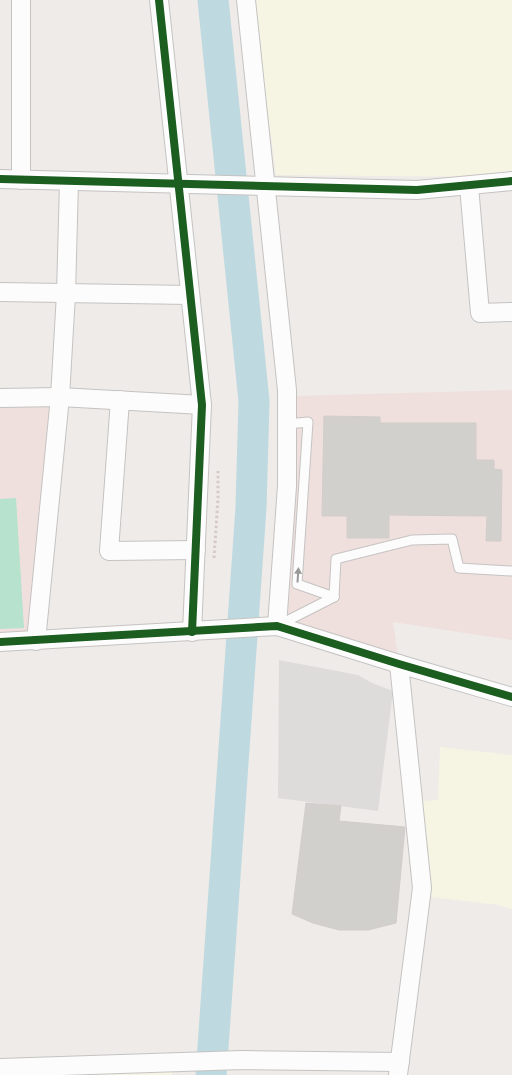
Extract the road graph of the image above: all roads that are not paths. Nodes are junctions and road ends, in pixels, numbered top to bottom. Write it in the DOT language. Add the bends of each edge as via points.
graph roads {
  1 [pos="21,0"];
  2 [pos="159,0"];
  3 [pos="246,0"];
  4 [pos="0,179"];
  5 [pos="21,180"];
  6 [pos="512,181"];
  7 [pos="69,182"];
  8 [pos="179,185"];
  9 [pos="469,186"];
  10 [pos="267,187"];
  11 [pos="0,292"];
  12 [pos="66,294"];
  13 [pos="190,296"];
  14 [pos="512,312"];
  15 [pos="60,397"];
  16 [pos="0,398"];
  17 [pos="120,400"];
  18 [pos="202,404"];
  19 [pos="287,424"];
  20 [pos="196,550"];
  21 [pos="512,571"];
  22 [pos="334,597"];
  23 [pos="277,626"];
  24 [pos="192,632"];
  25 [pos="36,641"];
  26 [pos="0,642"];
  27 [pos="399,664"];
  28 [pos="512,697"];
  29 [pos="0,1068"];
  30 [pos="399,1068"];
  1 -- 5 [label="street"];
  2 -- 8 [label="street"];
  3 -- 10 [label="street"];
  4 -- 5 [label="street"];
  5 -- 7 [label="street"];
  6 -- 9 [label="street"];
  7 -- 8 [label="street"];
  7 -- 12 [label="street"];
  8 -- 10 [label="street"];
  8 -- 13 [label="street"];
  9 -- 10 [label="street" via="417,190"];
  9 -- 14 [label="street" via="480,313"];
  10 -- 19 [label="street" via="287,390"];
  11 -- 12 [label="street"];
  12 -- 13 [label="street"];
  12 -- 15 [label="street"];
  13 -- 18 [label="street"];
  15 -- 16 [label="street"];
  15 -- 17 [label="street"];
  15 -- 25 [label="street"];
  17 -- 18 [label="street"];
  17 -- 20 [label="street" via="109,551"];
  18 -- 20 [label="street"];
  22 -- 19 [label="lane, one-way" via="297,584 308,422"];
  19 -- 23 [label="street" via="288,486"];
  20 -- 24 [label="street"];
  21 -- 22 [label="lane" via="459,568 452,539 412,540 336,559"];
  22 -- 23 [label="lane"];
  23 -- 24 [label="street"];
  23 -- 27 [label="street"];
  24 -- 25 [label="street"];
  25 -- 26 [label="street"];
  27 -- 28 [label="street"];
  27 -- 30 [label="street" via="422,888"];
  29 -- 30 [label="street" via="242,1060"];
}
